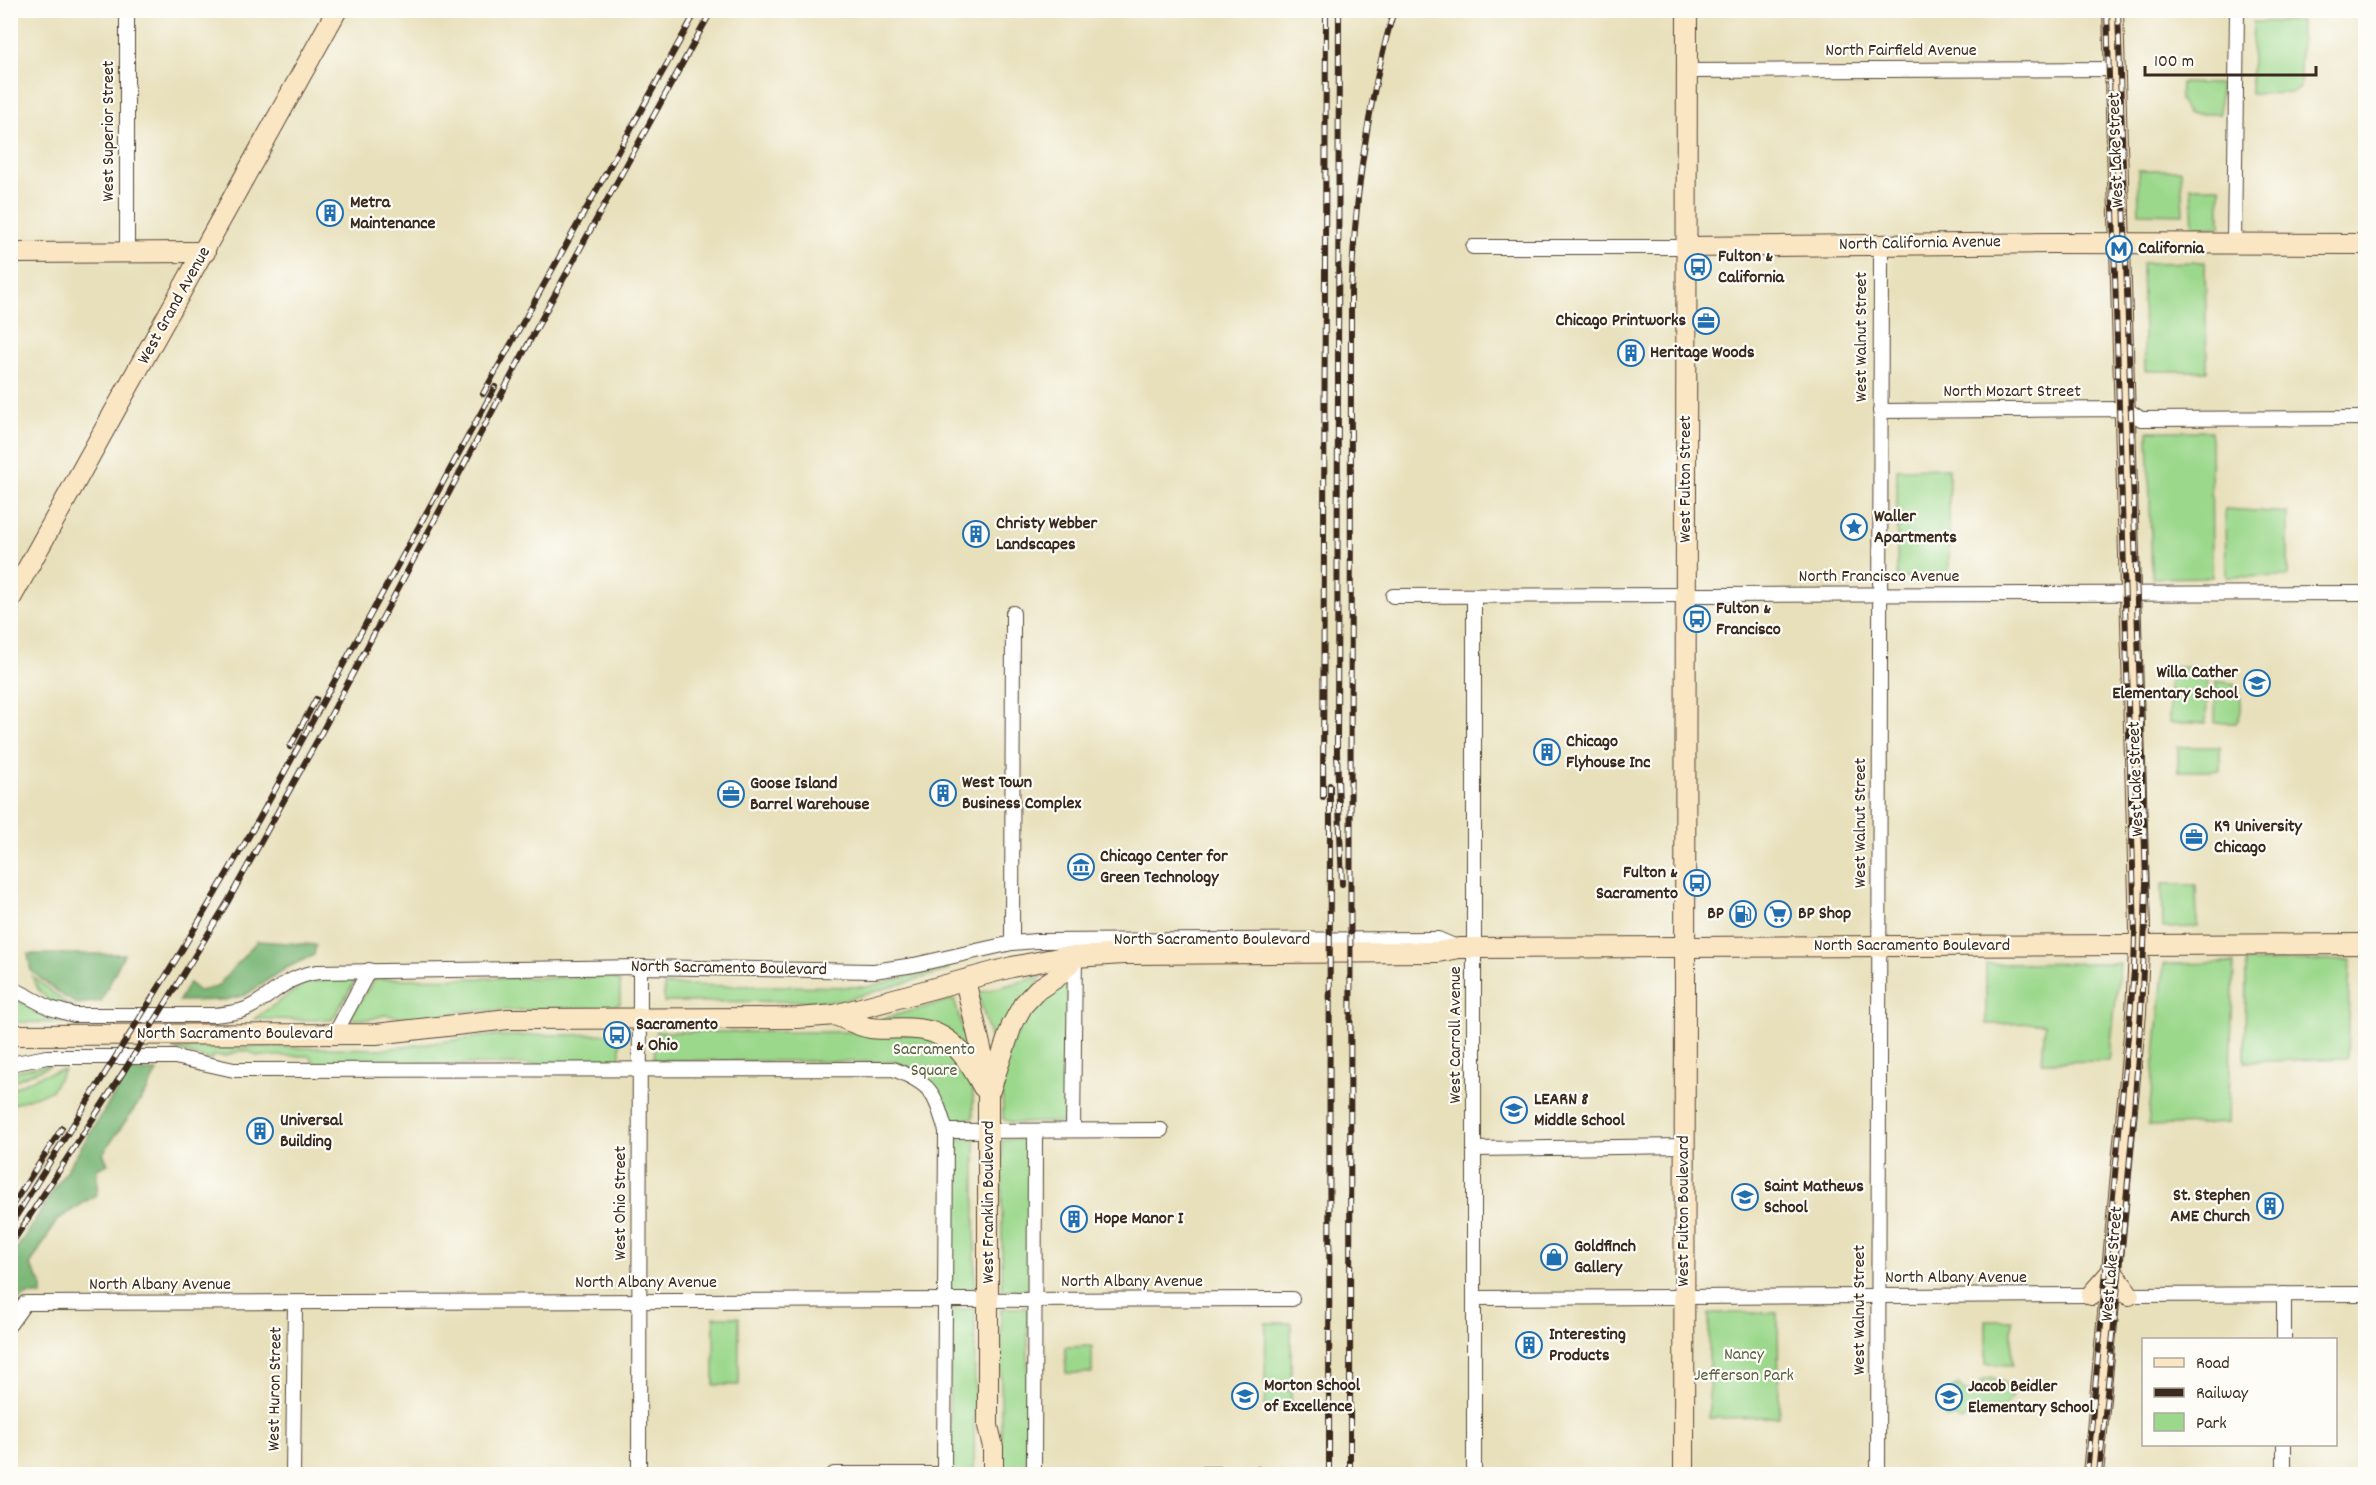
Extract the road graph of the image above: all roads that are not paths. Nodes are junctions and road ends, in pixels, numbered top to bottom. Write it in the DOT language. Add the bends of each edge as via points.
graph roads {
  1 [pos="128,10"];
  2 [pos="337,10"];
  3 [pos="1687,10"];
  4 [pos="2113,10"];
  5 [pos="2236,10"];
  6 [pos="2115,69"];
  7 [pos="1687,71"];
  8 [pos="2125,241"];
  9 [pos="2234,244"];
  10 [pos="2366,244"];
  11 [pos="1881,245"];
  12 [pos="1473,247"];
  13 [pos="1686,247"];
  14 [pos="127,252"];
  15 [pos="205,252"];
  16 [pos="10,253"];
  17 [pos="1880,411"];
  18 [pos="2366,418"];
  19 [pos="2131,419"];
  20 [pos="2366,593"];
  21 [pos="2132,594"];
  22 [pos="1685,595"];
  23 [pos="1880,595"];
  24 [pos="1393,596"];
  25 [pos="1474,596"];
  26 [pos="10,600"];
  27 [pos="1013,613"];
  28 [pos="1012,943"];
  29 [pos="2366,944"];
  30 [pos="2142,945"];
  31 [pos="1685,946"];
  32 [pos="1878,946"];
  33 [pos="1467,948"];
  34 [pos="1075,949"];
  35 [pos="640,968"];
  36 [pos="369,970"];
  37 [pos="965,980"];
  38 [pos="10,987"];
  39 [pos="2136,1013"];
  40 [pos="835,1015"];
  41 [pos="640,1018"];
  42 [pos="335,1034"];
  43 [pos="10,1035"];
  44 [pos="10,1064"];
  45 [pos="640,1069"];
  46 [pos="988,1096"];
  47 [pos="1073,1130"];
  48 [pos="1161,1130"];
  49 [pos="946,1131"];
  50 [pos="989,1131"];
  51 [pos="1035,1131"];
  52 [pos="1684,1146"];
  53 [pos="1474,1149"];
  54 [pos="2284,1294"];
  55 [pos="2366,1294"];
  56 [pos="2110,1295"];
  57 [pos="1878,1296"];
  58 [pos="1684,1297"];
  59 [pos="1474,1298"];
  60 [pos="1292,1299"];
  61 [pos="945,1300"];
  62 [pos="989,1300"];
  63 [pos="1035,1300"];
  64 [pos="639,1301"];
  65 [pos="295,1303"];
  66 [pos="10,1324"];
  67 [pos="2284,1338"];
  68 [pos="988,1426"];
  69 [pos="2284,1446"];
  70 [pos="293,1474"];
  71 [pos="639,1474"];
  72 [pos="834,1474"];
  73 [pos="944,1474"];
  74 [pos="982,1474"];
  75 [pos="993,1474"];
  76 [pos="1035,1474"];
  77 [pos="1178,1474"];
  78 [pos="1257,1474"];
  79 [pos="1474,1474"];
  80 [pos="1684,1474"];
  81 [pos="1878,1474"];
  82 [pos="2093,1474"];
  83 [pos="2284,1474"];
  1 -- 14 [label="street, West Superior Street"];
  2 -- 15 [label="street, West Grand Avenue"];
  3 -- 7 [label="street, West Fulton Street"];
  4 -- 6 [label="street, West Lake Street"];
  5 -- 9 [label="street"];
  6 -- 7 [label="street, North Fairfield Avenue"];
  6 -- 8 [label="street, West Lake Street" via="2119,209"];
  7 -- 13 [label="street, West Fulton Street"];
  8 -- 9 [label="street, North California Avenue"];
  8 -- 11 [label="street, North California Avenue"];
  8 -- 19 [label="street, West Lake Street" via="2133,311 2123,325"];
  9 -- 10 [label="street, North California Avenue"];
  11 -- 13 [label="street, North California Avenue"];
  11 -- 17 [label="street, West Walnut Street"];
  12 -- 13 [label="street, North California Avenue"];
  13 -- 22 [label="street, West Fulton Street"];
  14 -- 15 [label="street"];
  14 -- 16 [label="street"];
  15 -- 26 [label="street, West Grand Avenue"];
  17 -- 19 [label="street, North Mozart Street"];
  17 -- 23 [label="street, West Walnut Street"];
  18 -- 19 [label="street, North Mozart Street"];
  19 -- 21 [label="street, West Lake Street"];
  20 -- 21 [label="street, North Francisco Avenue"];
  21 -- 23 [label="street, North Francisco Avenue"];
  21 -- 30 [label="street, West Lake Street"];
  22 -- 23 [label="street, North Francisco Avenue"];
  22 -- 25 [label="street, North Francisco Avenue"];
  22 -- 31 [label="street, West Fulton Street"];
  23 -- 32 [label="street, West Walnut Street"];
  24 -- 25 [label="street, North Francisco Avenue"];
  25 -- 33 [label="street, West Carroll Avenue"];
  27 -- 28 [label="street"];
  28 -- 34 [label="street, North Sacramento Boulevard"];
  28 -- 35 [label="street, North Sacramento Boulevard" via="874,971"];
  29 -- 30 [label="street, North Sacramento Boulevard"];
  30 -- 32 [label="street, North Sacramento Boulevard"];
  30 -- 39 [label="street, West Lake Street"];
  30 -- 39 [label="street" via="2148,998"];
  31 -- 32 [label="street, North Sacramento Boulevard"];
  31 -- 33 [label="street, North Sacramento Boulevard"];
  31 -- 52 [label="street, West Fulton Boulevard"];
  32 -- 57 [label="street, West Walnut Street"];
  33 -- 34 [label="street, North Sacramento Boulevard" via="1438,952 1124,954"];
  33 -- 53 [label="street, West Carroll Avenue"];
  34 -- 37 [label="street, North Sacramento Boulevard"];
  34 -- 46 [label="street" via="1057,977 1023,1005 1012,1025"];
  34 -- 47 [label="street"];
  35 -- 36 [label="street, North Sacramento Boulevard"];
  35 -- 41 [label="street, West Ohio Street"];
  36 -- 38 [label="street, North Sacramento Boulevard" via="301,975 246,1009 213,1015 74,1015 50,1008"];
  36 -- 42 [label="street"];
  37 -- 40 [label="street, North Sacramento Boulevard"];
  37 -- 46 [label="street, West Franklin Boulevard"];
  39 -- 56 [label="street, West Lake Street"];
  40 -- 41 [label="street, North Sacramento Boulevard"];
  40 -- 46 [label="street" via="867,1028 940,1034 967,1058"];
  41 -- 42 [label="street, North Sacramento Boulevard" via="508,1019 376,1034"];
  41 -- 45 [label="street, West Ohio Street"];
  42 -- 43 [label="street, North Sacramento Boulevard"];
  44 -- 45 [label="street, North Sacramento Boulevard" via="47,1057 175,1057 234,1070"];
  45 -- 49 [label="street, North Sacramento Boulevard" via="893,1069 928,1087"];
  45 -- 64 [label="street, West Ohio Street"];
  46 -- 50 [label="street, West Franklin Boulevard"];
  47 -- 48 [label="street"];
  47 -- 51 [label="street"];
  49 -- 50 [label="street"];
  49 -- 61 [label="street"];
  50 -- 51 [label="street"];
  50 -- 62 [label="street, West Franklin Boulevard"];
  51 -- 63 [label="street"];
  52 -- 53 [label="street"];
  52 -- 58 [label="street, West Fulton Boulevard"];
  53 -- 59 [label="street, West Carroll Avenue"];
  54 -- 55 [label="street, North Albany Avenue"];
  54 -- 56 [label="street, North Albany Avenue"];
  54 -- 67 [label="street"];
  56 -- 57 [label="street, North Albany Avenue"];
  56 -- 82 [label="street, West Lake Street"];
  57 -- 58 [label="street, North Albany Avenue"];
  57 -- 81 [label="street, West Walnut Street"];
  58 -- 59 [label="street, North Albany Avenue"];
  58 -- 80 [label="street, West Fulton Boulevard"];
  59 -- 79 [label="street, West Carroll Avenue"];
  60 -- 63 [label="street, North Albany Avenue"];
  61 -- 62 [label="street, North Albany Avenue"];
  61 -- 64 [label="street, North Albany Avenue"];
  61 -- 73 [label="street"];
  62 -- 63 [label="street, North Albany Avenue"];
  62 -- 68 [label="street, West Franklin Boulevard"];
  63 -- 76 [label="street"];
  64 -- 65 [label="street, North Albany Avenue"];
  64 -- 71 [label="street, West Ohio Street"];
  65 -- 66 [label="street, North Albany Avenue" via="25,1303"];
  65 -- 70 [label="street, West Huron Street"];
  68 -- 74 [label="street, West Franklin Boulevard" via="982,1448"];
  68 -- 75 [label="street, West Franklin Boulevard"];
  69 -- 83 [label="street"];
  72 -- 73 [label="street"];
  77 -- 78 [label="street"];
}
